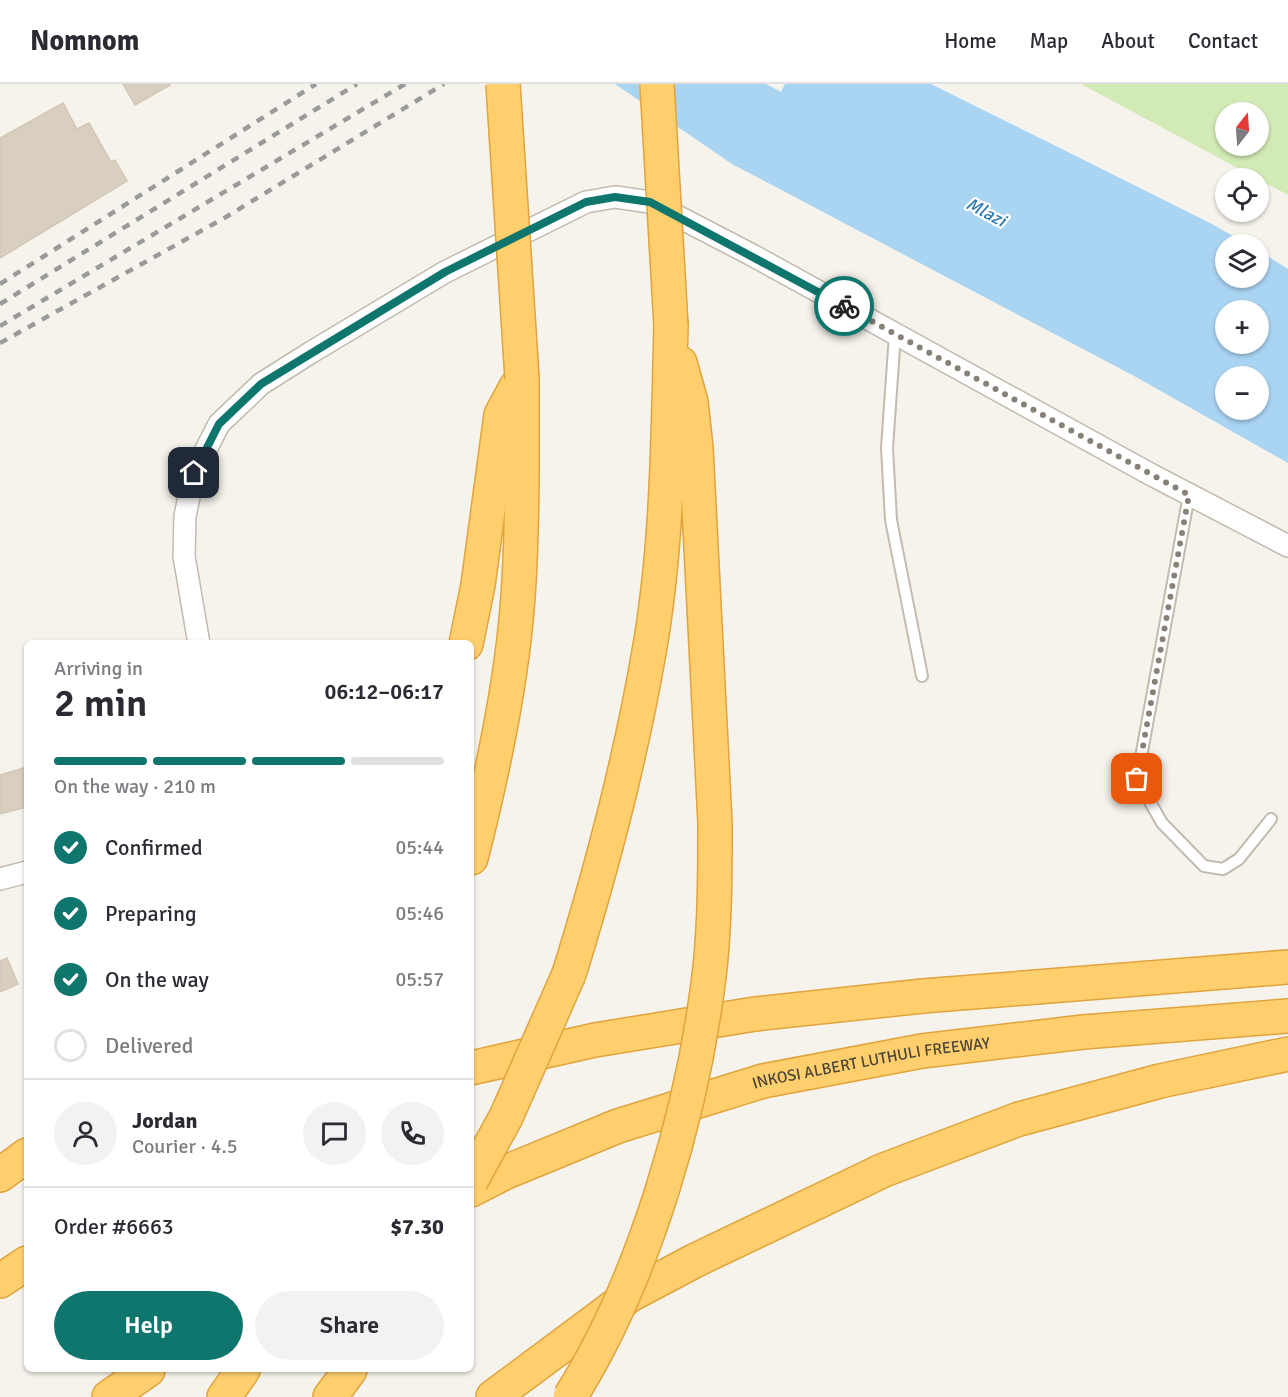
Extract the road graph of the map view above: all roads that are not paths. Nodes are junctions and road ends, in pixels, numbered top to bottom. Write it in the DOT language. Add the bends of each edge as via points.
graph roads {
  1 [pos="503,84"];
  2 [pos="657,84"];
  3 [pos="671,326"];
  4 [pos="895,334"];
  5 [pos="522,378"];
  6 [pos="1189,495"];
  7 [pos="1288,546"];
  8 [pos="198,640"];
  9 [pos="467,640"];
  10 [pos="921,676"];
  11 [pos="1271,819"];
  12 [pos="474,845"];
  13 [pos="24,873"];
  14 [pos="0,879"];
  15 [pos="1288,967"];
  16 [pos="1288,1016"];
  17 [pos="1288,1054"];
  18 [pos="474,1067"];
  19 [pos="24,1157"];
  20 [pos="0,1174"];
  21 [pos="474,1176"];
  22 [pos="474,1188"];
  23 [pos="24,1252"];
  24 [pos="0,1263"];
  25 [pos="24,1265"];
  26 [pos="0,1281"];
  27 [pos="145,1372"];
  28 [pos="349,1372"];
  29 [pos="109,1397"];
  30 [pos="330,1397"];
  31 [pos="493,1397"];
  32 [pos="570,1397"];
  1 -- 5 [label="highway, bridge"];
  2 -- 3 [label="highway, bridge"];
  3 -- 21 [label="highway, bridge" via="663,532 650,650 604,860 569,974 506,1117"];
  3 -- 32 [label="highway, bridge" via="691,402 696,448 715,823 710,969 674,1152 632,1270 588,1369"];
  4 -- 6 [label="street"];
  4 -- 8 [label="street" via="650,202 615,197 586,202 445,272 310,353 261,384 219,424 194,473 185,516 184,556"];
  4 -- 10 [label="lane" via="887,448 891,520"];
  5 -- 9 [label="highway" via="501,415"];
  5 -- 12 [label="highway" via="523,491 518,599 498,737"];
  6 -- 7 [label="street"];
  6 -- 11 [label="lane" via="1137,779 1161,823 1204,866 1223,869 1239,859"];
  13 -- 14 [label="street"];
  15 -- 18 [label="highway" via="923,996 755,1014 595,1040"];
  16 -- 22 [label="highway, INKOSI ALBERT LUTHULI FREEWAY" via="1083,1032 922,1051 763,1081 618,1125"];
  17 -- 31 [label="highway" via="1160,1081 1019,1119 884,1170 630,1295"];
  19 -- 20 [label="highway"];
  23 -- 24 [label="highway"];
  25 -- 26 [label="highway"];
  27 -- 29 [label="highway"];
  28 -- 30 [label="highway"];
}
